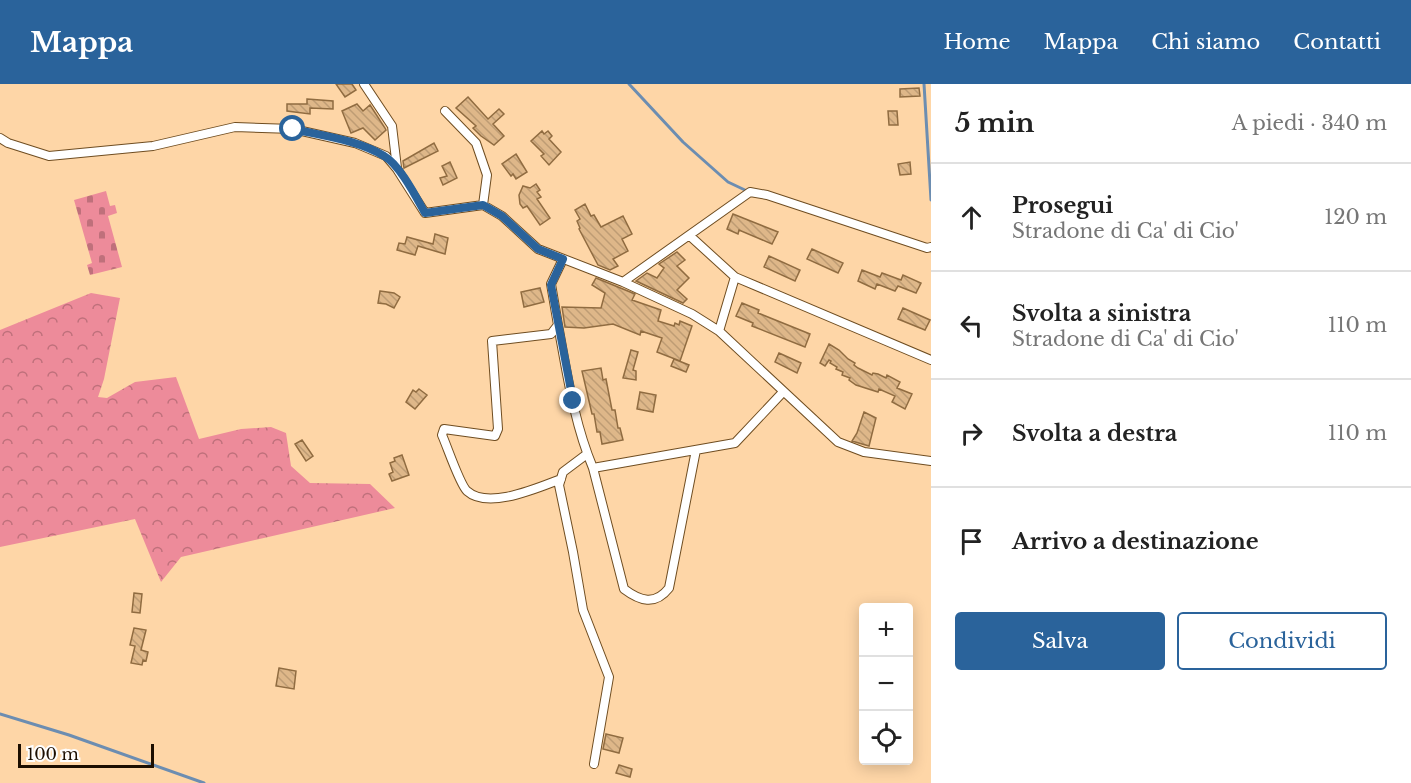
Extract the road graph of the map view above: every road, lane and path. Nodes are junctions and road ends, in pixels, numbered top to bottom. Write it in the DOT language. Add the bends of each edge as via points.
graph roads {
  1 [pos="364,84"];
  2 [pos="445,111"];
  3 [pos="0,138"];
  4 [pos="397,169"];
  5 [pos="483,205"];
  6 [pos="690,236"];
  7 [pos="931,247"];
  8 [pos="563,259"];
  9 [pos="735,277"];
  10 [pos="623,282"];
  11 [pos="558,325"];
  12 [pos="719,331"];
  13 [pos="931,360"];
  14 [pos="783,392"];
  15 [pos="696,450"];
  16 [pos="586,454"];
  17 [pos="931,461"];
  18 [pos="592,468"];
  19 [pos="561,480"];
  20 [pos="594,764"];
  1 -- 4 [label="street" via="392,126"];
  2 -- 5 [label="street" via="476,144 488,175"];
  3 -- 4 [label="street" via="49,156 153,146 235,127 293,129 355,143 386,156"];
  4 -- 5 [label="street" via="425,213"];
  5 -- 8 [label="street" via="502,216 538,249"];
  6 -- 7 [label="street" via="750,192"];
  6 -- 9 [label="street"];
  6 -- 10 [label="street"];
  8 -- 10 [label="street"];
  8 -- 11 [label="street" via="551,285"];
  9 -- 12 [label="street"];
  9 -- 13 [label="street"];
  10 -- 12 [label="street"];
  11 -- 16 [label="street"];
  11 -- 19 [label="street" via="551,334 492,341 498,429 495,436 444,429 442,435 465,490 480,499 523,494"];
  12 -- 14 [label="street"];
  14 -- 15 [label="street" via="735,443"];
  14 -- 17 [label="street" via="838,442 864,452"];
  15 -- 18 [label="street"];
  15 -- 18 [label="street" via="669,588 661,598 653,600 624,590"];
  16 -- 18 [label="street"];
  16 -- 19 [label="street" via="563,472"];
  19 -- 20 [label="street" via="583,610 609,677"];
}
